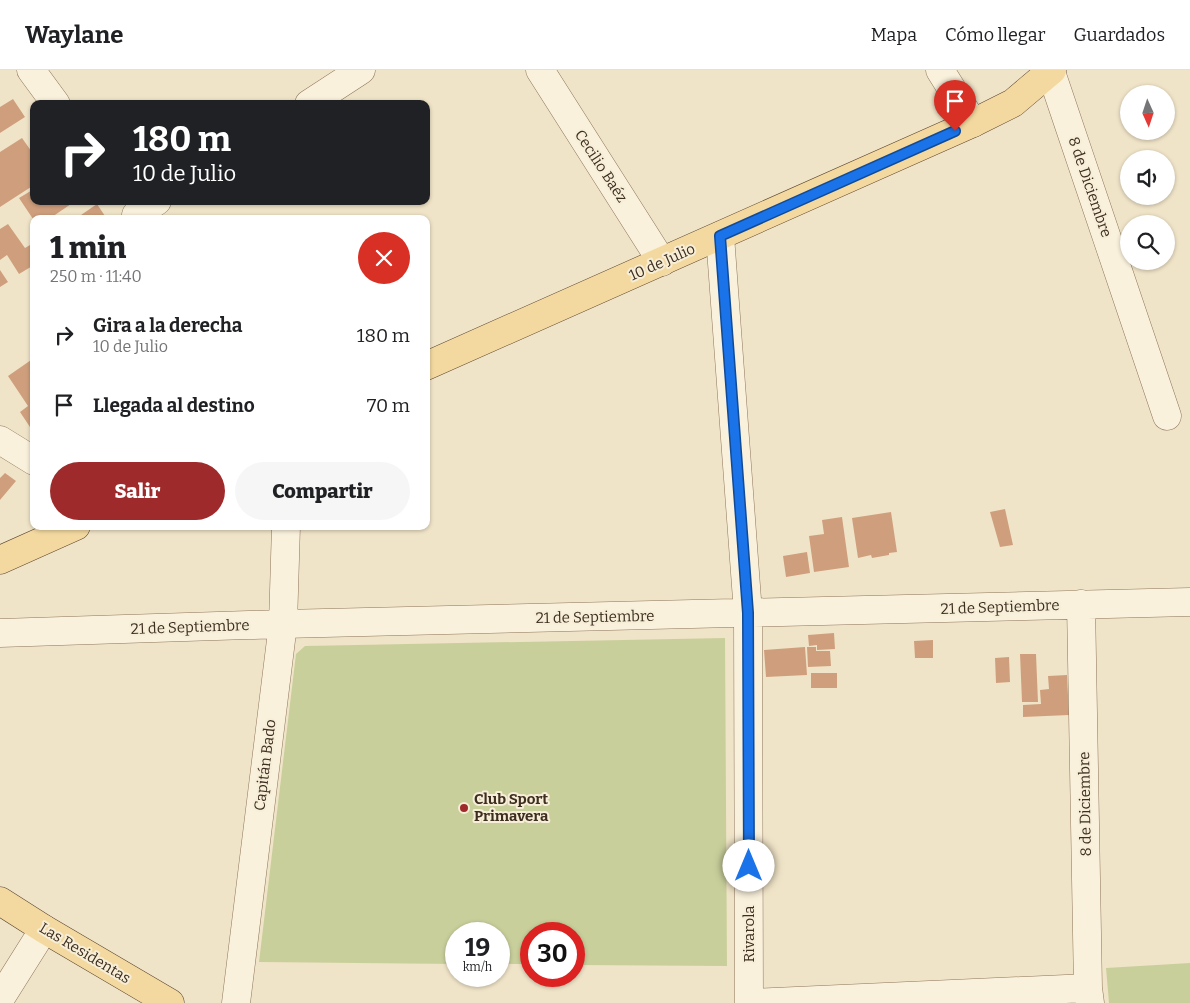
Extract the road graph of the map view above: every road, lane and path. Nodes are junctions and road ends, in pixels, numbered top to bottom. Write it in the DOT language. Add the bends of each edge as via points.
graph roads {
  1 [pos="31,70"];
  2 [pos="361,70"];
  3 [pos="540,70"];
  4 [pos="940,70"];
  5 [pos="1052,71"];
  6 [pos="53,100"];
  7 [pos="315,100"];
  8 [pos="973,123"];
  9 [pos="720,236"];
  10 [pos="662,262"];
  11 [pos="430,364"];
  12 [pos="1167,416"];
  13 [pos="0,440"];
  14 [pos="30,459"];
  15 [pos="67,530"];
  16 [pos="286,530"];
  17 [pos="0,560"];
  18 [pos="1190,602"];
  19 [pos="1081,604"];
  20 [pos="748,613"];
  21 [pos="283,624"];
  22 [pos="0,633"];
  23 [pos="0,901"];
  24 [pos="44,929"];
  25 [pos="1089,995"];
  26 [pos="0,999"];
  27 [pos="170,1003"];
  28 [pos="236,1003"];
  29 [pos="749,1003"];
  1 -- 6 [label="street"];
  2 -- 7 [label="street"];
  3 -- 10 [label="street, Cecilio Baéz"];
  4 -- 8 [label="street"];
  5 -- 8 [label="main road, 10 de Julio" via="1013,103"];
  5 -- 12 [label="street, 8 de Diciembre"];
  8 -- 9 [label="main road, 10 de Julio"];
  9 -- 10 [label="main road, 10 de Julio"];
  9 -- 20 [label="street, Rivarola"];
  10 -- 11 [label="main road, 10 de Julio"];
  13 -- 14 [label="street"];
  15 -- 17 [label="main road"];
  16 -- 21 [label="street, Capitán Bado"];
  18 -- 19 [label="street, 21 de Septiembre"];
  19 -- 20 [label="street, 21 de Septiembre"];
  19 -- 25 [label="street, 8 de Diciembre"];
  20 -- 21 [label="street, 21 de Septiembre"];
  20 -- 29 [label="street, Rivarola"];
  21 -- 22 [label="street, 21 de Septiembre"];
  21 -- 28 [label="street, Capitán Bado"];
  23 -- 24 [label="main road, Las Residentas"];
  24 -- 26 [label="street"];
  24 -- 27 [label="main road, Las Residentas"];
  25 -- 29 [label="street"];
}
